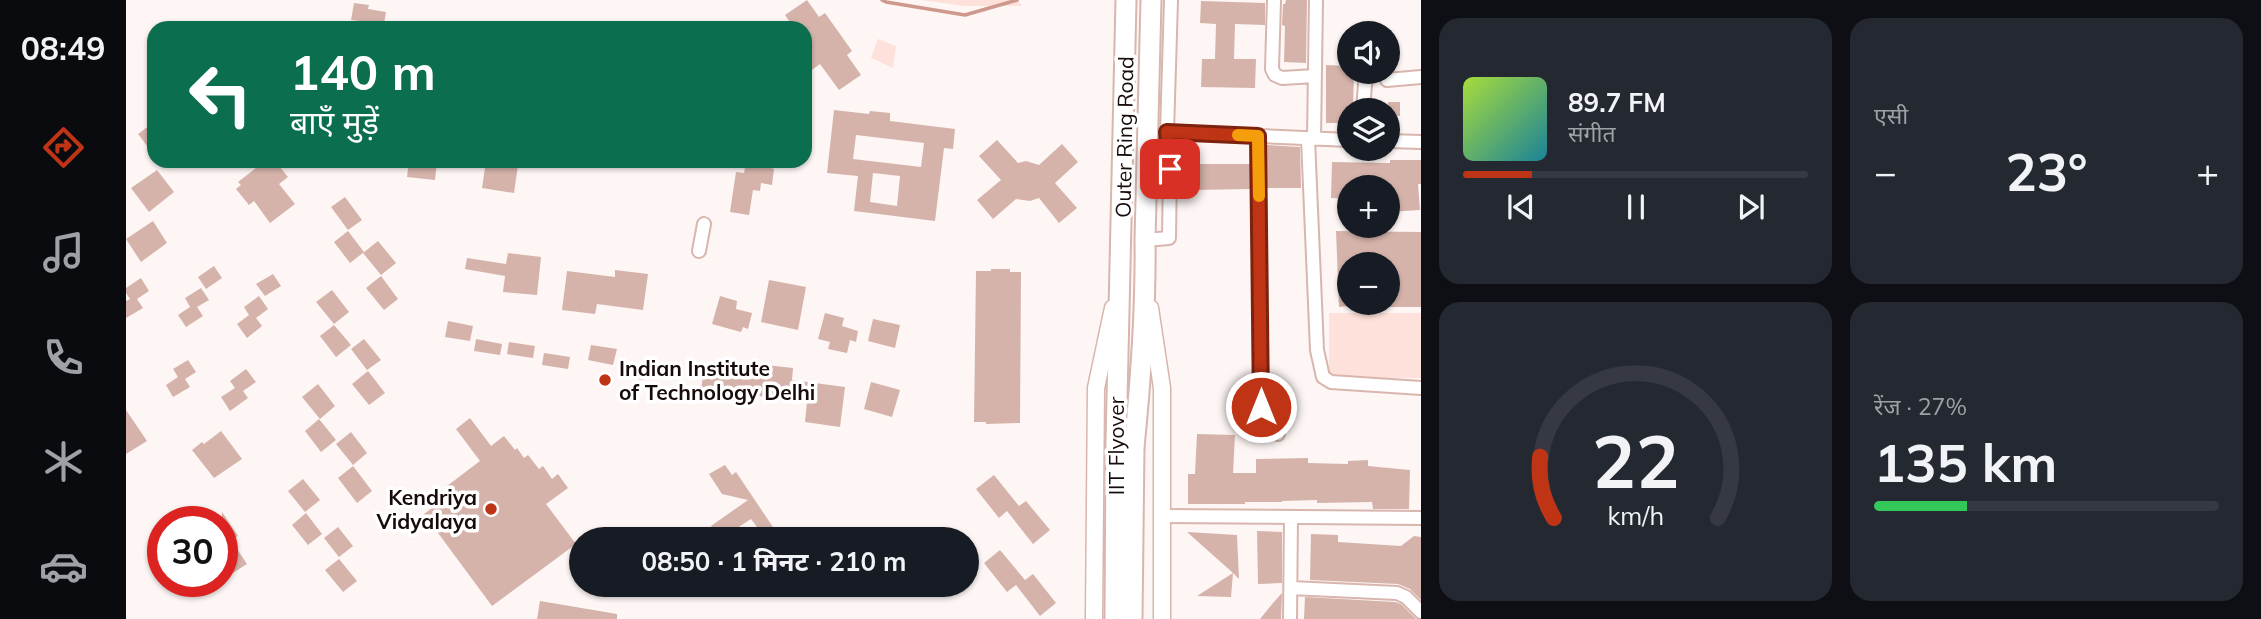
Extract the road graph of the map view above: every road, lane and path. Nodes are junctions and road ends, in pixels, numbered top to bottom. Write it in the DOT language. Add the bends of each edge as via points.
graph roads {
  1 [pos="1126,0"];
  2 [pos="1151,0"];
  3 [pos="1171,0"];
  4 [pos="1275,0"];
  5 [pos="1316,0"];
  6 [pos="1150,47"];
  7 [pos="1170,49"];
  8 [pos="1315,76"];
  9 [pos="1421,77"];
  10 [pos="1400,79"];
  11 [pos="1167,132"];
  12 [pos="1258,136"];
  13 [pos="1311,139"];
  14 [pos="1337,140"];
  15 [pos="1400,141"];
  16 [pos="1421,142"];
  17 [pos="704,224"];
  18 [pos="1145,240"];
  19 [pos="699,251"];
  20 [pos="1120,273"];
  21 [pos="1146,277"];
  22 [pos="1421,388"];
  23 [pos="1278,434"];
  24 [pos="1125,445"];
  25 [pos="1162,516"];
  26 [pos="1291,517"];
  27 [pos="1421,518"];
  28 [pos="1291,588"];
  29 [pos="1421,612"];
  30 [pos="1094,619"];
  31 [pos="1115,619"];
  32 [pos="1132,619"];
  33 [pos="1162,619"];
  34 [pos="1290,619"];
  1 -- 20 [label="main road, Outer Ring Road"];
  2 -- 6 [label="main road, Outer Ring Road"];
  3 -- 7 [label="street"];
  4 -- 8 [label="street" via="1275,75"];
  5 -- 8 [label="street"];
  6 -- 7 [label="street"];
  6 -- 18 [label="main road, Outer Ring Road"];
  7 -- 11 [label="street"];
  8 -- 13 [label="street"];
  9 -- 10 [label="street"];
  11 -- 12 [label="street"];
  11 -- 18 [label="street" via="1169,238"];
  12 -- 13 [label="street"];
  12 -- 23 [label="street" via="1261,407 1264,420"];
  13 -- 14 [label="street"];
  13 -- 22 [label="street" via="1317,350 1323,377 1331,382"];
  15 -- 16 [label="street"];
  17 -- 19 [label="street"];
  18 -- 21 [label="main road, Outer Ring Road"];
  20 -- 24 [label="main road, IIT Flyover"];
  20 -- 30 [label="street" via="1096,388"];
  21 -- 24 [label="main road, IIT Flyover" via="1140,390"];
  21 -- 25 [label="street" via="1162,388"];
  24 -- 31 [label="main road, IIT Flyover, bridge"];
  24 -- 32 [label="main road, IIT Flyover, bridge"];
  25 -- 26 [label="street"];
  25 -- 33 [label="street"];
  26 -- 27 [label="street"];
  26 -- 28 [label="street"];
  28 -- 29 [label="street" via="1397,593"];
  28 -- 34 [label="street"];
}
